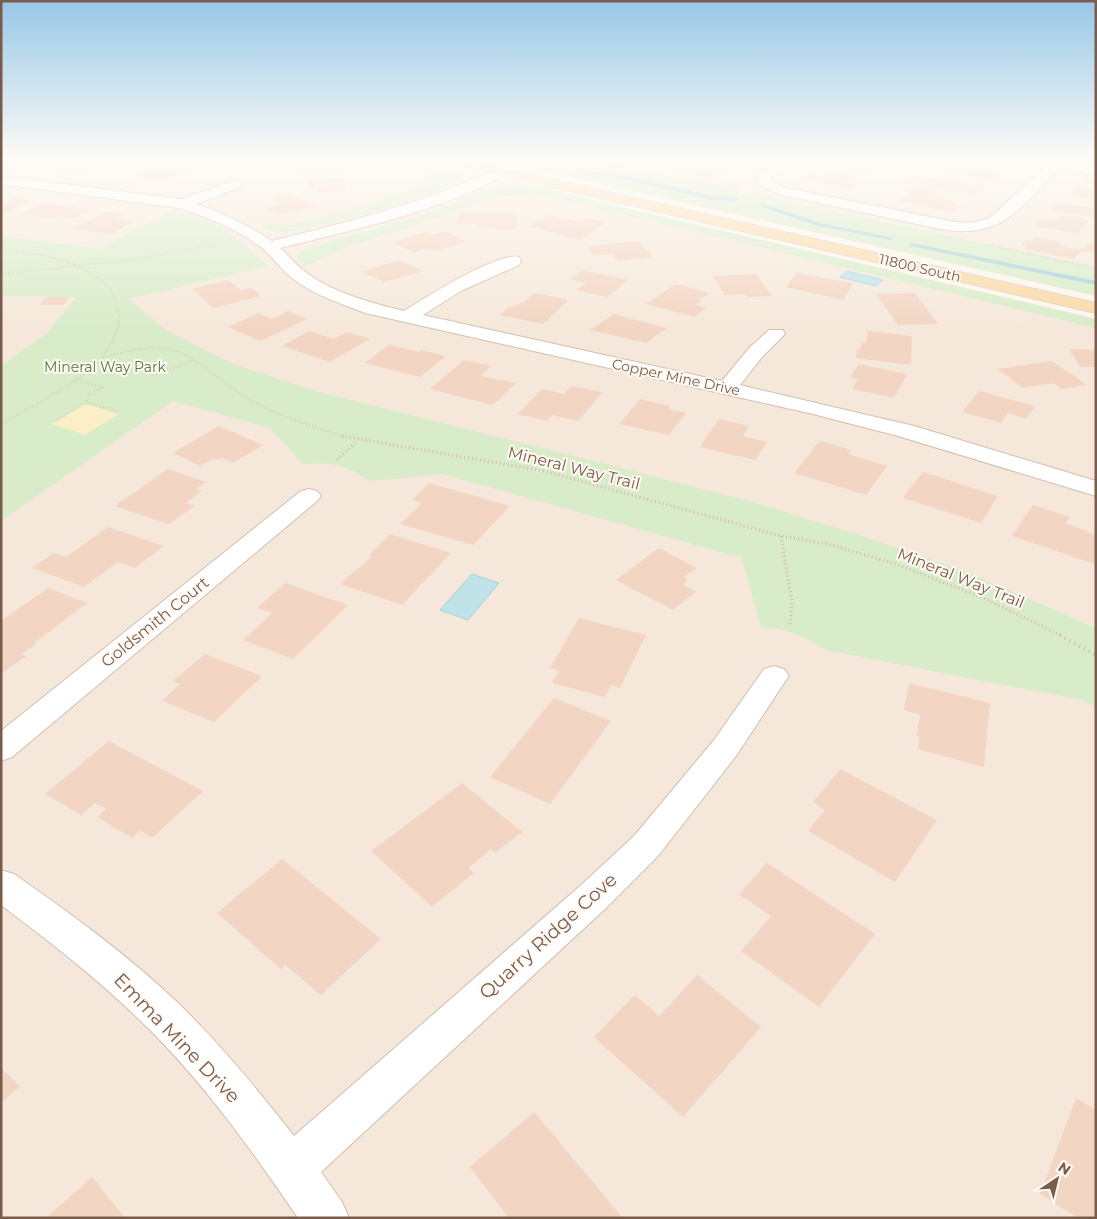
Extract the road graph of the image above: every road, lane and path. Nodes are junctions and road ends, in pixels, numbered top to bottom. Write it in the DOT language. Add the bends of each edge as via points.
graph roads {
  1 [pos="217,217"];
  2 [pos="385,217"];
  3 [pos="700,217"];
  4 [pos="906,217"];
  5 [pos="999,217"];
  6 [pos="225,242"];
  7 [pos="269,246"];
  8 [pos="1,250"];
  9 [pos="513,261"];
  10 [pos="78,267"];
  11 [pos="1,274"];
  12 [pos="1096,308"];
  13 [pos="406,318"];
  14 [pos="776,334"];
  15 [pos="103,358"];
  16 [pos="192,361"];
  17 [pos="153,376"];
  18 [pos="74,380"];
  19 [pos="727,388"];
  20 [pos="86,402"];
  21 [pos="120,412"];
  22 [pos="54,422"];
  23 [pos="1,424"];
  24 [pos="357,440"];
  25 [pos="337,460"];
  26 [pos="1096,489"];
  27 [pos="309,496"];
  28 [pos="781,536"];
  29 [pos="790,624"];
  30 [pos="1096,655"];
  31 [pos="774,676"];
  32 [pos="1,749"];
  33 [pos="1,885"];
  34 [pos="292,1169"];
  35 [pos="326,1218"];
  1 -- 7 [label="street, Copper Mine Drive"];
  2 -- 7 [label="street"];
  3 -- 12 [label="main road, 11800 South"];
  4 -- 5 [label="street" via="973,227"];
  6 -- 10 [label="path, Mineral Way Trail" via="152,258"];
  7 -- 13 [label="street, Copper Mine Drive" via="297,274 317,287 371,309"];
  8 -- 10 [label="path, Mineral Way Trail" via="37,254"];
  9 -- 13 [label="street" via="455,286"];
  10 -- 11 [label="path, Mineral Way Trail"];
  10 -- 15 [label="path, Mineral Way Trail" via="105,282 117,298 119,326"];
  13 -- 19 [label="street, Copper Mine Drive"];
  14 -- 19 [label="street" via="756,352"];
  15 -- 16 [label="path, Mineral Way Trail" via="149,347 181,353"];
  15 -- 18 [label="path, Mineral Way Trail"];
  16 -- 17 [label="path"];
  16 -- 24 [label="path, Mineral Way Trail" via="259,405"];
  18 -- 20 [label="path" via="102,387"];
  18 -- 23 [label="path, Mineral Way Trail"];
  19 -- 26 [label="street, Copper Mine Drive" via="906,431"];
  20 -- 21 [label="path"];
  20 -- 22 [label="path"];
  24 -- 25 [label="path"];
  24 -- 28 [label="path, Mineral Way Trail" via="544,471"];
  27 -- 32 [label="street, Goldsmith Court"];
  28 -- 29 [label="path" via="792,602"];
  28 -- 30 [label="path, Mineral Way Trail" via="828,544 893,563 981,597"];
  31 -- 34 [label="street, Quarry Ridge Cove" via="725,748 646,846"];
  33 -- 34 [label="street, Emma Mine Drive" via="63,929 140,994 215,1073"];
  34 -- 35 [label="street, Emma Mine Drive"];
}
